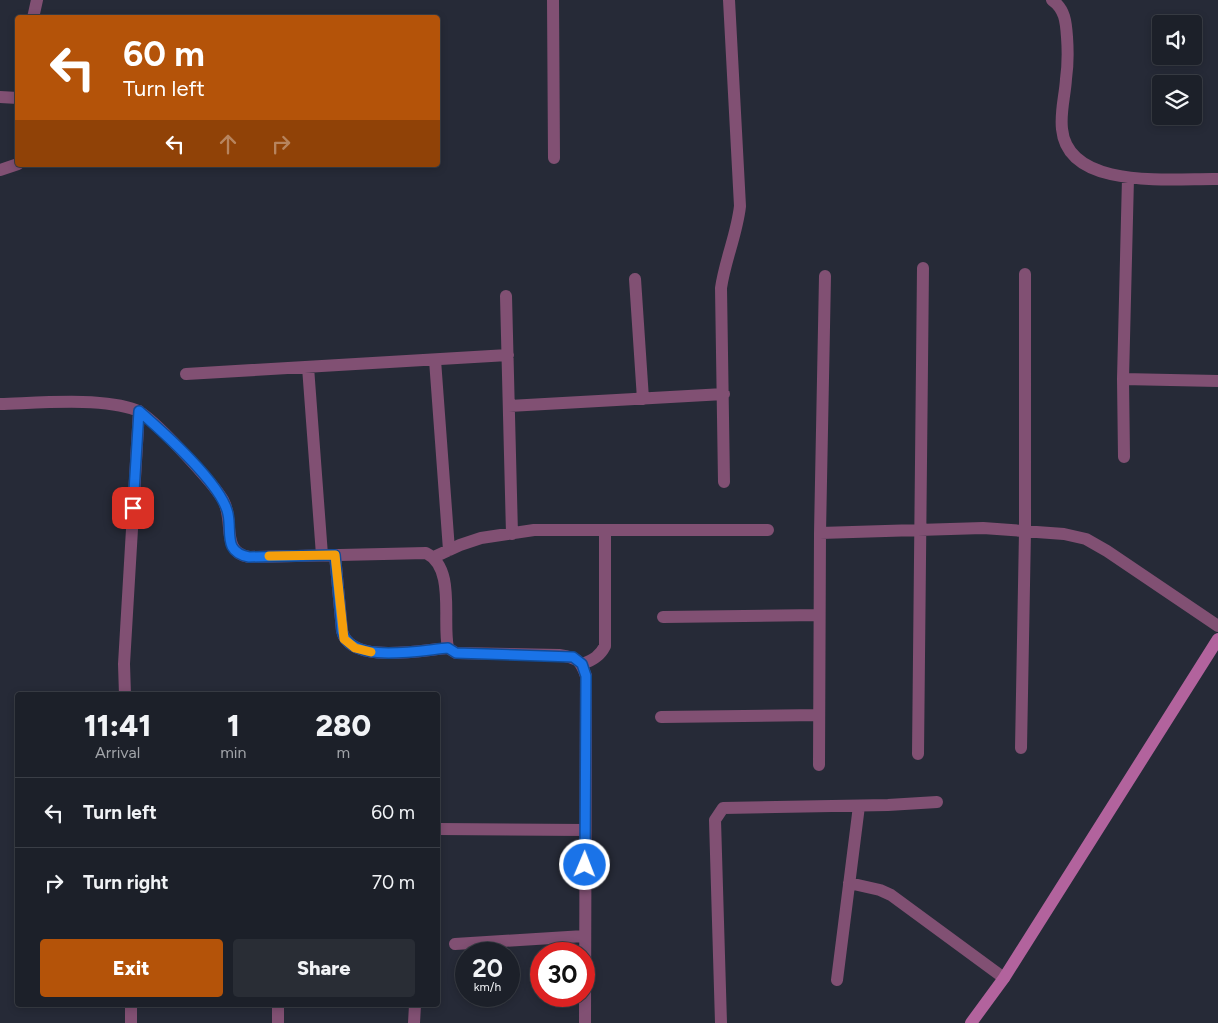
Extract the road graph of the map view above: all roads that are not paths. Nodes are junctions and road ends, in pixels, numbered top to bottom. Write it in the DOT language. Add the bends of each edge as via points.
graph roads {
  1 [pos="37,0"];
  2 [pos="552,0"];
  3 [pos="730,0"];
  4 [pos="1052,0"];
  5 [pos="34,15"];
  6 [pos="0,97"];
  7 [pos="15,98"];
  8 [pos="554,158"];
  9 [pos="15,165"];
  10 [pos="0,170"];
  11 [pos="1128,178"];
  12 [pos="1218,179"];
  13 [pos="923,268"];
  14 [pos="1025,274"];
  15 [pos="825,276"];
  16 [pos="635,279"];
  17 [pos="506,296"];
  18 [pos="508,356"];
  19 [pos="435,360"];
  20 [pos="308,367"];
  21 [pos="186,374"];
  22 [pos="1123,379"];
  23 [pos="1218,382"];
  24 [pos="724,394"];
  25 [pos="643,399"];
  26 [pos="0,404"];
  27 [pos="509,406"];
  28 [pos="139,411"];
  29 [pos="1124,457"];
  30 [pos="724,482"];
  31 [pos="605,530"];
  32 [pos="768,530"];
  33 [pos="920,530"];
  34 [pos="1025,531"];
  35 [pos="820,533"];
  36 [pos="512,534"];
  37 [pos="449,550"];
  38 [pos="322,555"];
  39 [pos="335,555"];
  40 [pos="434,557"];
  41 [pos="819,615"];
  42 [pos="663,617"];
  43 [pos="1218,626"];
  44 [pos="1218,639"];
  45 [pos="448,648"];
  46 [pos="582,664"];
  47 [pos="125,692"];
  48 [pos="819,715"];
  49 [pos="661,717"];
  50 [pos="1021,748"];
  51 [pos="918,754"];
  52 [pos="819,765"];
  53 [pos="937,802"];
  54 [pos="859,806"];
  55 [pos="440,829"];
  56 [pos="585,830"];
  57 [pos="849,883"];
  58 [pos="584,936"];
  59 [pos="487,942"];
  60 [pos="1004,978"];
  61 [pos="837,980"];
  62 [pos="132,1007"];
  63 [pos="278,1007"];
  64 [pos="415,1007"];
  65 [pos="131,1023"];
  66 [pos="278,1023"];
  67 [pos="414,1023"];
  68 [pos="585,1023"];
  69 [pos="721,1023"];
  70 [pos="971,1023"];
  1 -- 5 [label="street"];
  2 -- 8 [label="street"];
  3 -- 24 [label="street" via="740,206 721,288"];
  4 -- 11 [label="street" via="1062,10 1066,21 1066,78 1061,115 1066,144 1074,158 1087,166"];
  6 -- 7 [label="street"];
  9 -- 10 [label="street"];
  11 -- 12 [label="street"];
  11 -- 22 [label="street"];
  13 -- 33 [label="street"];
  14 -- 34 [label="street"];
  15 -- 35 [label="street"];
  16 -- 25 [label="street"];
  17 -- 18 [label="street"];
  18 -- 19 [label="street"];
  18 -- 27 [label="street"];
  19 -- 20 [label="street"];
  19 -- 37 [label="street"];
  20 -- 21 [label="street"];
  20 -- 38 [label="street"];
  22 -- 23 [label="street"];
  22 -- 29 [label="street"];
  24 -- 25 [label="street"];
  24 -- 30 [label="street"];
  25 -- 27 [label="street"];
  26 -- 28 [label="street" via="100,403"];
  27 -- 36 [label="street"];
  28 -- 38 [label="street" via="210,482 224,501 230,540 239,555"];
  28 -- 47 [label="street"];
  31 -- 32 [label="street"];
  31 -- 36 [label="street" via="534,530"];
  31 -- 46 [label="street" via="605,646 594,659"];
  33 -- 34 [label="street" via="983,528"];
  33 -- 35 [label="street"];
  33 -- 51 [label="street"];
  34 -- 43 [label="street" via="1064,534 1086,540 1108,551"];
  34 -- 50 [label="street"];
  35 -- 41 [label="street"];
  36 -- 37 [label="street" via="481,538"];
  37 -- 40 [label="street"];
  38 -- 39 [label="street"];
  39 -- 40 [label="street" via="426,553"];
  39 -- 45 [label="street" via="342,631 349,645 380,653"];
  40 -- 45 [label="street" via="444,577"];
  41 -- 42 [label="street"];
  41 -- 48 [label="street"];
  44 -- 60 [label="main road"];
  45 -- 46 [label="street" via="456,653 559,655 573,657"];
  46 -- 56 [label="street" via="586,676"];
  48 -- 49 [label="street"];
  48 -- 52 [label="street"];
  53 -- 54 [label="street"];
  54 -- 57 [label="street"];
  54 -- 69 [label="street" via="729,807 718,814 715,820"];
  55 -- 56 [label="street"];
  56 -- 58 [label="street"];
  57 -- 60 [label="street" via="891,895"];
  57 -- 61 [label="street"];
  58 -- 59 [label="street"];
  58 -- 68 [label="street"];
  60 -- 70 [label="main road"];
  62 -- 65 [label="street"];
  63 -- 66 [label="street"];
  64 -- 67 [label="street"];
}
